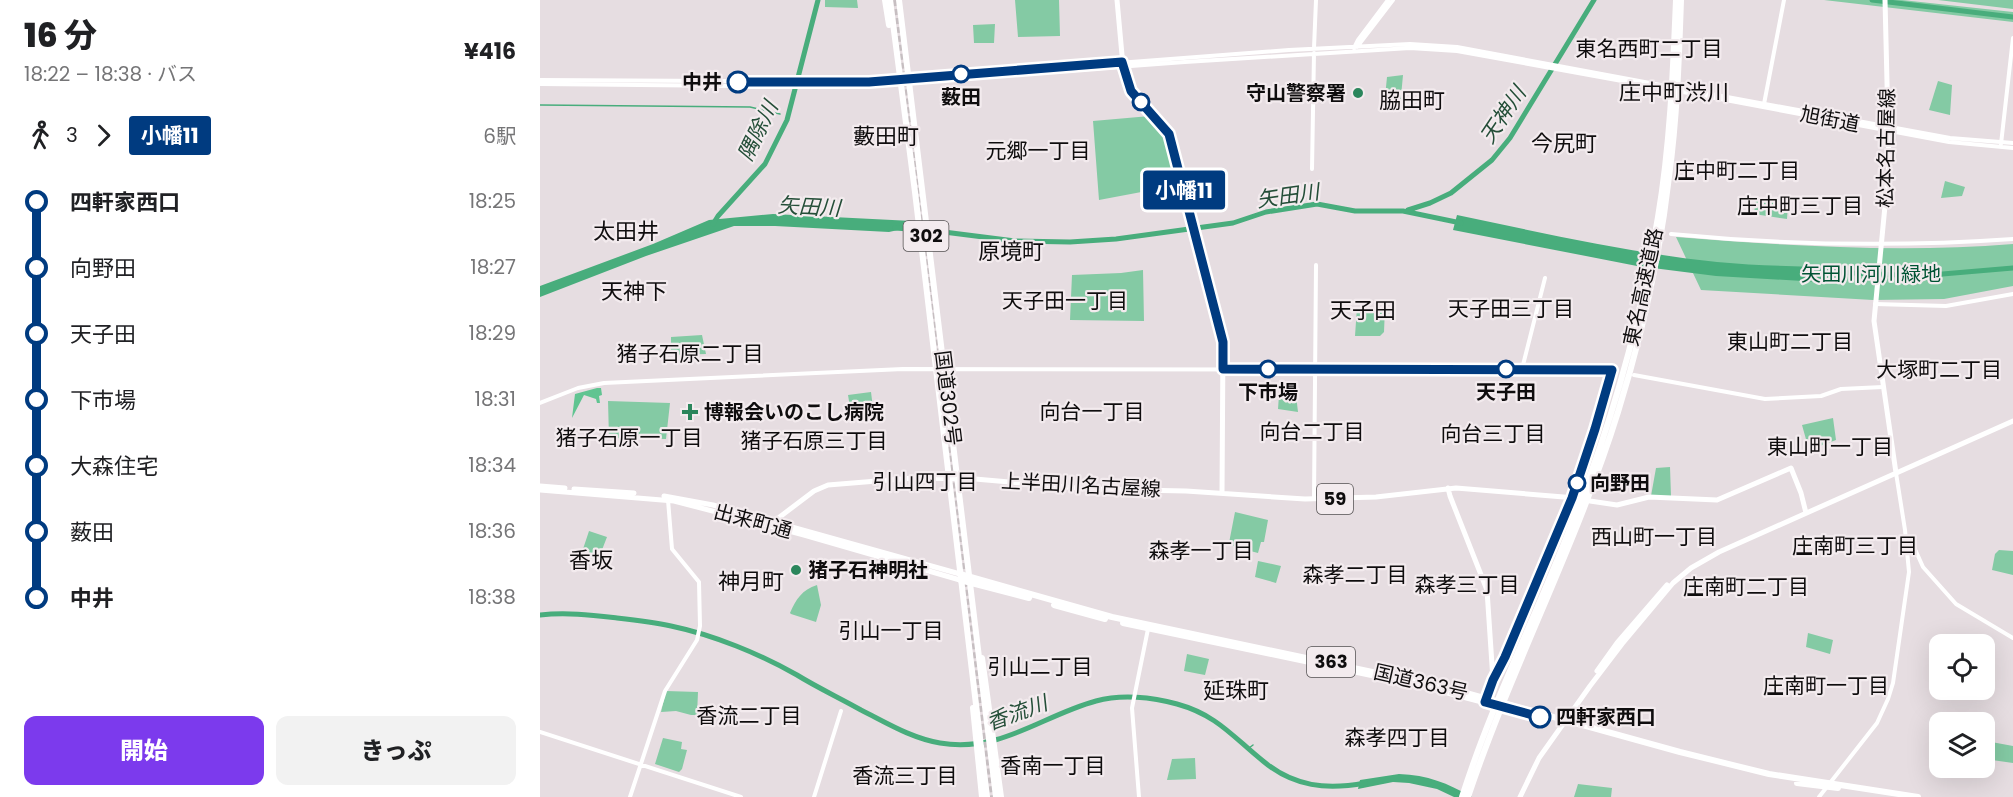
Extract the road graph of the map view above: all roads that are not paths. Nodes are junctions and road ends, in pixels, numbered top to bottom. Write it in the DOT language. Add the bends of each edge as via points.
graph roads {
  1 [pos="885,0"];
  2 [pos="890,0"];
  3 [pos="900,0"];
  4 [pos="1117,0"];
  5 [pos="1316,0"];
  6 [pos="1391,0"];
  7 [pos="1676,0"];
  8 [pos="1681,0"];
  9 [pos="1784,0"];
  10 [pos="1885,3"];
  11 [pos="2013,38"];
  12 [pos="1354,49"];
  13 [pos="1314,51"];
  14 [pos="896,55"];
  15 [pos="1122,64"];
  16 [pos="909,80"];
  17 [pos="900,81"];
  18 [pos="540,82"];
  19 [pos="1666,88"];
  20 [pos="1683,91"];
  21 [pos="1764,105"];
  22 [pos="1888,129"];
  23 [pos="2013,143"];
  24 [pos="2001,145"];
  25 [pos="2013,148"];
  26 [pos="1312,169"];
  27 [pos="1659,227"];
  28 [pos="1671,234"];
  29 [pos="2013,239"];
  30 [pos="1882,244"];
  31 [pos="1316,266"];
  32 [pos="1545,278"];
  33 [pos="2013,294"];
  34 [pos="1875,303"];
  35 [pos="935,369"];
  36 [pos="944,369"];
  37 [pos="1223,369"];
  38 [pos="1315,369"];
  39 [pos="1522,369"];
  40 [pos="1617,370"];
  41 [pos="1634,375"];
  42 [pos="1883,387"];
  43 [pos="540,403"];
  44 [pos="2013,419"];
  45 [pos="1896,472"];
  46 [pos="540,488"];
  47 [pos="1448,488"];
  48 [pos="1222,493"];
  49 [pos="1576,498"];
  50 [pos="668,499"];
  51 [pos="1314,499"];
  52 [pos="1590,501"];
  53 [pos="1806,512"];
  54 [pos="773,522"];
  55 [pos="1907,546"];
  56 [pos="960,577"];
  57 [pos="970,579"];
  58 [pos="1148,627"];
  59 [pos="2013,638"];
  60 [pos="984,684"];
  61 [pos="1486,700"];
  62 [pos="841,711"];
  63 [pos="1564,721"];
  64 [pos="540,732"];
  65 [pos="980,760"];
  66 [pos="641,765"];
  67 [pos="1471,779"];
  68 [pos="1827,785"];
  69 [pos="630,797"];
  70 [pos="741,797"];
  71 [pos="814,797"];
  72 [pos="982,797"];
  73 [pos="987,797"];
  74 [pos="996,797"];
  75 [pos="1001,797"];
  76 [pos="1139,797"];
  77 [pos="1462,797"];
  78 [pos="1468,797"];
  79 [pos="1520,797"];
  80 [pos="1819,797"];
  81 [pos="1898,797"];
  82 [pos="1914,797"];
  1 -- 14 [label="highway"];
  2 -- 14 [label="highway, 国道302号 / 302"];
  3 -- 16 [label="highway, 国道302号 / 302"];
  4 -- 15 [label="main road"];
  5 -- 13 [label="street"];
  6 -- 12 [label="street"];
  7 -- 27 [label="highway, 東名高速道路"];
  8 -- 27 [label="highway, 東名高速道路" via="1677,99"];
  9 -- 21 [label="street"];
  10 -- 22 [label="main road, 松本名古屋線"];
  11 -- 24 [label="street"];
  12 -- 13 [label="street"];
  12 -- 19 [label="street" via="1435,49"];
  13 -- 15 [label="street"];
  13 -- 26 [label="street"];
  14 -- 17 [label="highway, 国道302号 / 302"];
  15 -- 16 [label="street"];
  15 -- 37 [label="main road" via="1131,91 1169,134 1223,342"];
  16 -- 17 [label="street"];
  16 -- 36 [label="highway, 国道302号 / 302"];
  17 -- 18 [label="street" via="846,87"];
  17 -- 35 [label="highway, 国道302号 / 302"];
  20 -- 21 [label="street, 旭街道"];
  21 -- 22 [label="street, 旭街道"];
  22 -- 24 [label="street, 旭街道"];
  22 -- 30 [label="main road, 松本名古屋線" via="1889,170"];
  23 -- 24 [label="street, 旭街道"];
  24 -- 25 [label="street, 旭街道"];
  27 -- 67 [label="highway, 東名高速道路" via="1626,383 1602,457 1583,512"];
  28 -- 30 [label="street" via="1838,245"];
  29 -- 30 [label="street"];
  30 -- 34 [label="main road, 松本名古屋線"];
  31 -- 38 [label="street"];
  32 -- 39 [label="street"];
  33 -- 34 [label="street" via="1946,306"];
  34 -- 42 [label="main road, 松本名古屋線"];
  35 -- 36 [label="street"];
  35 -- 43 [label="street" via="604,383 586,385"];
  35 -- 56 [label="highway, 国道302号 / 302"];
  36 -- 37 [label="street"];
  36 -- 57 [label="highway, 国道302号 / 302"];
  37 -- 38 [label="street"];
  37 -- 48 [label="main road"];
  38 -- 39 [label="street"];
  38 -- 51 [label="street"];
  39 -- 40 [label="street"];
  41 -- 42 [label="street" via="1765,399"];
  42 -- 45 [label="main road, 松本名古屋線"];
  44 -- 45 [label="main road"];
  45 -- 53 [label="main road"];
  45 -- 55 [label="street"];
  46 -- 50 [label="main road, 出来町通"];
  47 -- 49 [label="main road"];
  47 -- 51 [label="main road, 59" via="1377,497"];
  47 -- 61 [label="main road" via="1487,590 1493,680"];
  48 -- 51 [label="main road, 59"];
  48 -- 54 [label="main road, 上半田川名古屋線" via="914,478 828,485 814,490"];
  50 -- 54 [label="main road, 出来町通" via="707,503"];
  50 -- 56 [label="main road, 出来町通"];
  50 -- 66 [label="street" via="672,549 699,582 700,626 697,639 665,691"];
  52 -- 53 [label="main road" via="1617,505 1649,497 1717,500 1791,468"];
  53 -- 63 [label="main road" via="1701,559 1669,582 1617,643"];
  54 -- 56 [label="main road, 出来町通"];
  55 -- 59 [label="street" via="1914,547 1923,567 1956,604"];
  55 -- 68 [label="street" via="1909,572 1891,691 1877,723"];
  56 -- 57 [label="highway, 国道363号 / 363"];
  56 -- 65 [label="highway, 国道302号 / 302"];
  57 -- 58 [label="highway, 国道363号 / 363"];
  57 -- 60 [label="highway, 国道302号 / 302"];
  58 -- 61 [label="highway, 国道363号 / 363" via="1400,676"];
  58 -- 76 [label="street" via="1132,705"];
  60 -- 74 [label="highway"];
  60 -- 75 [label="highway" via="991,700"];
  61 -- 63 [label="highway, 国道363号 / 363"];
  62 -- 71 [label="street"];
  63 -- 68 [label="highway, 国道363号 / 363" via="1768,777"];
  63 -- 79 [label="main road" via="1535,764"];
  64 -- 66 [label="street"];
  65 -- 72 [label="highway"];
  65 -- 73 [label="highway, 国道302号 / 302"];
  66 -- 69 [label="street"];
  66 -- 70 [label="street"];
  67 -- 77 [label="highway, 東名高速道路"];
  67 -- 78 [label="highway, 東名高速道路"];
  68 -- 80 [label="street"];
  68 -- 81 [label="highway, 国道363号 / 363"];
  68 -- 82 [label="highway, 国道363号 / 363"];
}
